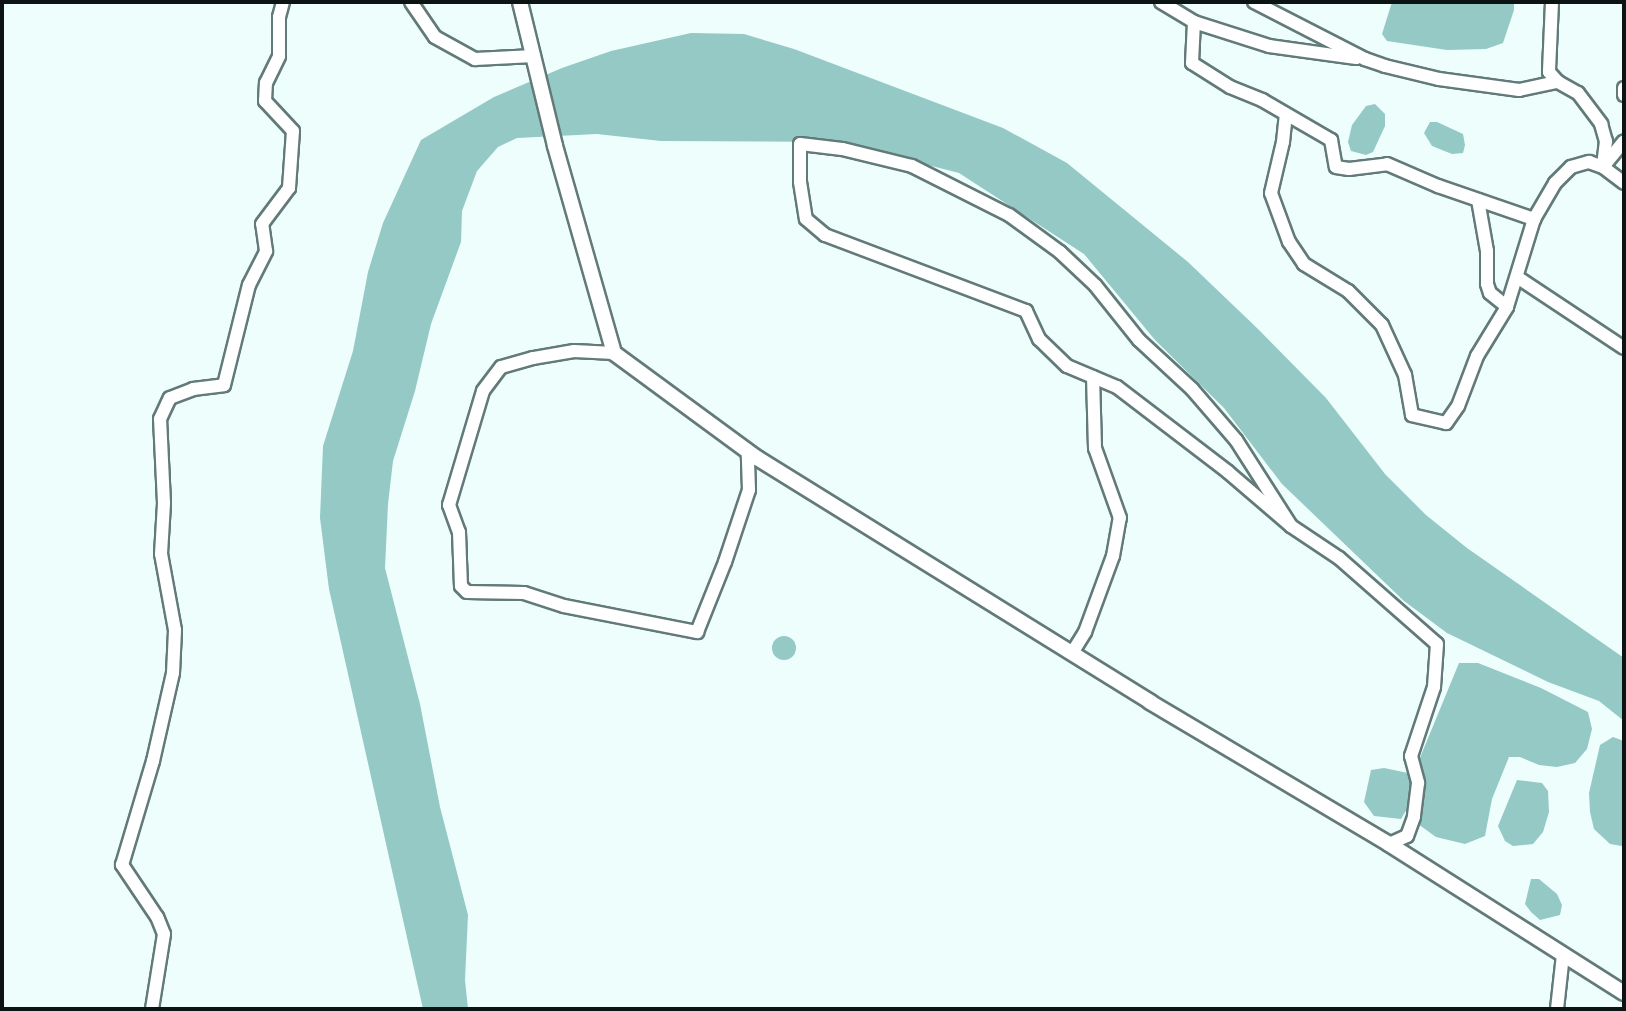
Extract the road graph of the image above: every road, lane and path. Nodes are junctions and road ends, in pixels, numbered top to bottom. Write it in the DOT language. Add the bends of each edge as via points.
graph roads {
  1 [pos="283,2"];
  2 [pos="411,2"];
  3 [pos="520,2"];
  4 [pos="1161,2"];
  5 [pos="1254,2"];
  6 [pos="1552,2"];
  7 [pos="1194,22"];
  8 [pos="534,58"];
  9 [pos="1365,59"];
  10 [pos="1558,82"];
  11 [pos="1624,88"];
  12 [pos="1624,95"];
  13 [pos="1286,114"];
  14 [pos="1624,141"];
  15 [pos="1603,167"];
  16 [pos="1624,183"];
  17 [pos="1478,200"];
  18 [pos="1534,219"];
  19 [pos="1517,277"];
  20 [pos="1507,307"];
  21 [pos="1624,348"];
  22 [pos="614,353"];
  23 [pos="1093,377"];
  24 [pos="748,452"];
  25 [pos="1291,526"];
  26 [pos="1072,653"];
  27 [pos="1389,844"];
  28 [pos="1563,956"];
  29 [pos="1624,993"];
  30 [pos="152,1009"];
  31 [pos="1557,1009"];
  1 -- 30 [label="street" via="279,56 266,83 265,102 293,131 289,188 262,224 266,251 248,285 224,385 170,398 160,419 162,554 175,630 173,673 122,865 164,934"];
  2 -- 8 [label="street" via="435,37 475,59"];
  3 -- 8 [label="street"];
  4 -- 7 [label="street"];
  5 -- 9 [label="street"];
  6 -- 10 [label="street" via="1549,72"];
  7 -- 9 [label="street" via="1269,46"];
  7 -- 13 [label="street" via="1192,63"];
  8 -- 22 [label="street"];
  9 -- 10 [label="street" via="1479,86 1518,90"];
  10 -- 15 [label="street" via="1578,93 1601,124 1606,141"];
  11 -- 12 [label="street"];
  13 -- 17 [label="street" via="1331,140 1336,167 1387,164"];
  13 -- 20 [label="street" via="1271,193 1289,243 1304,264 1348,291 1381,325 1405,375 1412,415 1446,423 1458,406 1477,355"];
  14 -- 15 [label="street"];
  15 -- 16 [label="street"];
  15 -- 18 [label="street" via="1589,162 1571,167 1555,183"];
  17 -- 18 [label="street"];
  17 -- 20 [label="street" via="1485,227 1487,284 1490,293"];
  18 -- 19 [label="street"];
  19 -- 20 [label="street"];
  19 -- 21 [label="street"];
  22 -- 24 [label="street"];
  22 -- 24 [label="street" via="574,351 501,367 483,391 449,505 459,532 461,586 467,592 524,593 576,609 697,632 749,489"];
  23 -- 25 [label="street" via="1117,387"];
  23 -- 25 [label="street" via="1067,366 1040,338 1026,311 825,235 806,219 800,144 912,166 1009,215 1060,252 1236,440"];
  23 -- 26 [label="street" via="1095,448 1120,519 1113,556 1085,632"];
  24 -- 26 [label="street"];
  25 -- 27 [label="street" via="1339,558 1437,644 1434,687 1411,756 1418,783 1414,817 1407,836"];
  26 -- 27 [label="street"];
  27 -- 28 [label="street"];
  28 -- 29 [label="street"];
  28 -- 31 [label="street"];
}
